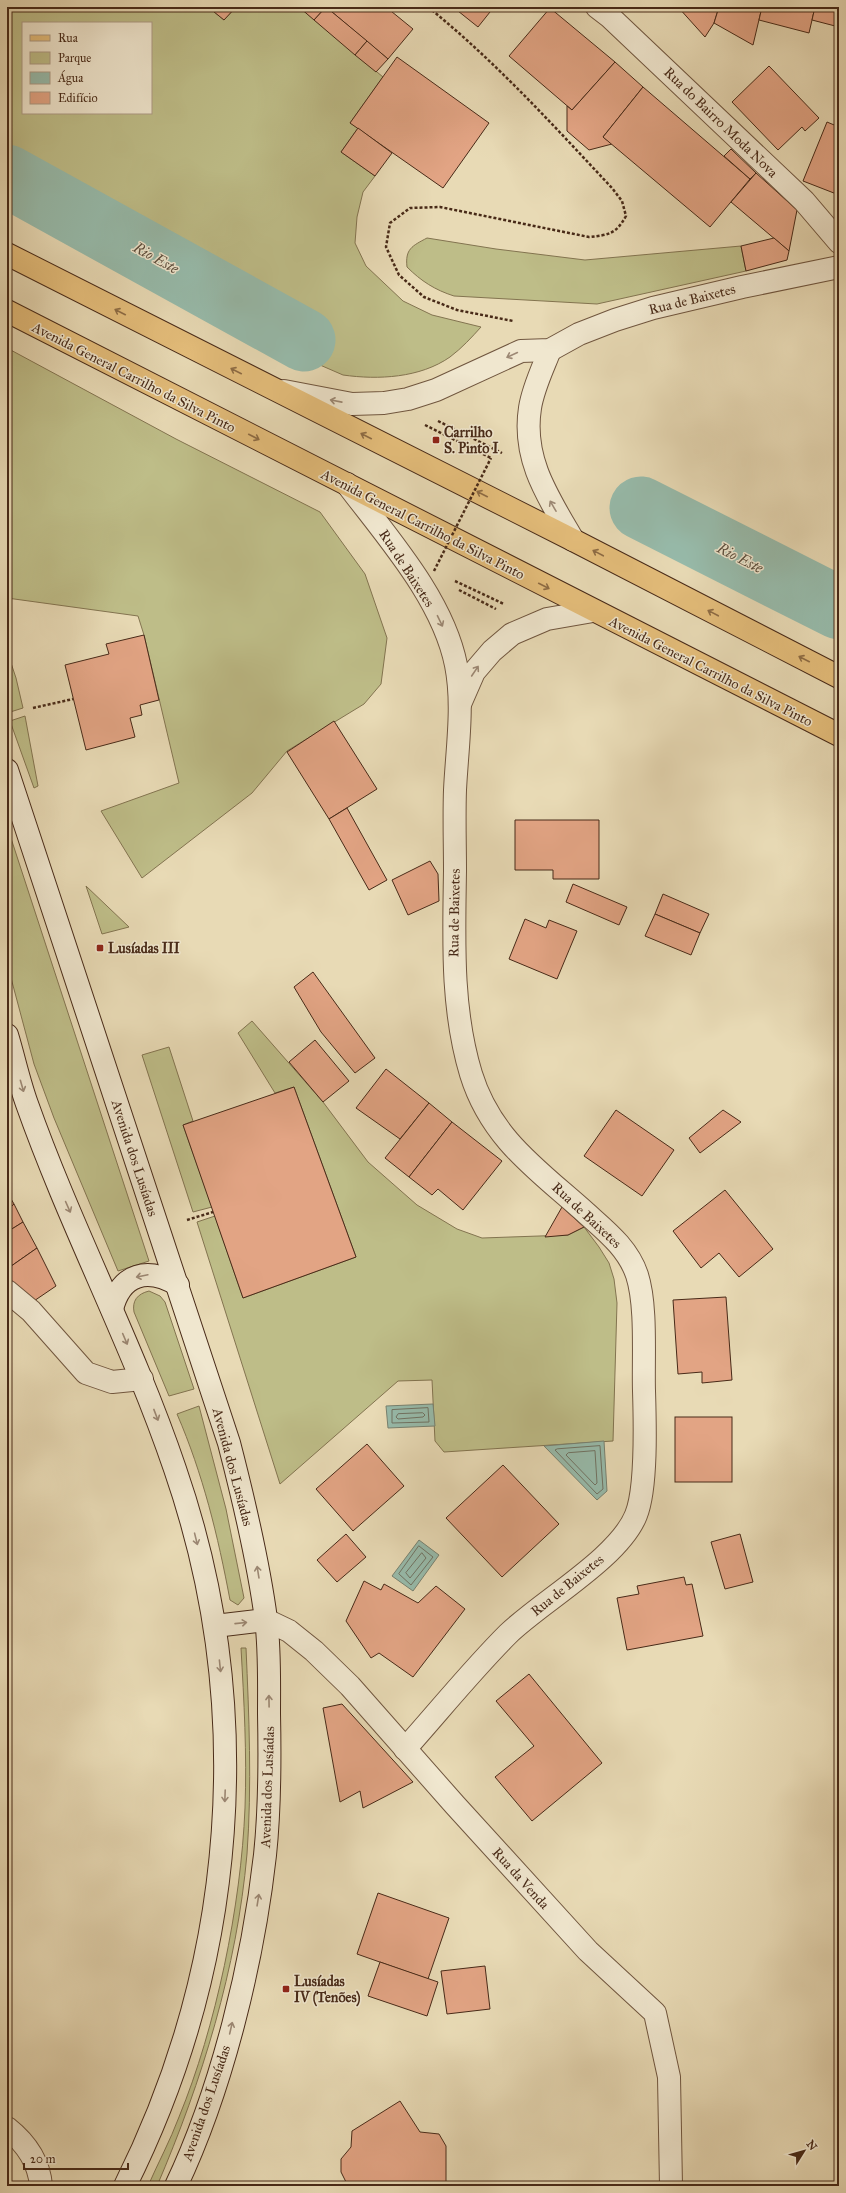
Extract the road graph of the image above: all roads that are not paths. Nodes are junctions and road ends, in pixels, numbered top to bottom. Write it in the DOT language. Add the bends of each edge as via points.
graph roads {
  1 [pos="597,7"];
  2 [pos="839,242"];
  3 [pos="7,254"];
  4 [pos="839,267"];
  5 [pos="7,311"];
  6 [pos="550,350"];
  7 [pos="271,389"];
  8 [pos="348,484"];
  9 [pos="573,540"];
  10 [pos="592,611"];
  11 [pos="839,677"];
  12 [pos="459,707"];
  13 [pos="839,735"];
  14 [pos="7,770"];
  15 [pos="7,1035"];
  16 [pos="178,1285"];
  17 [pos="7,1291"];
  18 [pos="112,1309"];
  19 [pos="142,1379"];
  20 [pos="266,1620"];
  21 [pos="215,1626"];
  22 [pos="405,1749"];
  23 [pos="7,2128"];
  24 [pos="177,2185"];
  25 [pos="41,2186"];
  26 [pos="125,2186"];
  27 [pos="671,2186"];
  1 -- 2 [label="street, Rua do Bairro Moda Nova" via="804,201"];
  7 -- 3 [label="main road, one-way"];
  4 -- 6 [label="street, Rua de Baixetes" via="653,308 579,334"];
  5 -- 8 [label="main road, Avenida General Carrilho da Silva Pinto, one-way"];
  6 -- 7 [label="street, Rua de Baixetes, one-way" via="522,351 436,390 384,403 352,404"];
  9 -- 6 [label="street, one-way" via="549,498 530,456 530,407"];
  9 -- 7 [label="main road, one-way"];
  8 -- 10 [label="main road, Avenida General Carrilho da Silva Pinto, one-way"];
  8 -- 12 [label="street, Rua de Baixetes, one-way" via="417,578 447,635 456,666"];
  11 -- 9 [label="main road, one-way"];
  12 -- 10 [label="street, Rua de Baixetes, one-way" via="474,672 492,651 512,634 547,619"];
  10 -- 13 [label="main road, Avenida General Carrilho da Silva Pinto"];
  12 -- 22 [label="street, Rua de Baixetes" via="453,957 462,1034 472,1076 488,1114 511,1146 624,1249 637,1275 642,1309 642,1489 636,1516 616,1543 578,1578 537,1607 506,1636"];
  14 -- 16 [label="street, Avenida dos Lusíadas"];
  15 -- 18 [label="street, one-way" via="26,1102 56,1180"];
  16 -- 18 [label="street, one-way" via="157,1275 136,1276 115,1298"];
  20 -- 16 [label="street, Avenida dos Lusíadas, one-way" via="239,1481"];
  17 -- 19 [label="street" via="31,1311 86,1373 112,1382"];
  18 -- 19 [label="street, one-way"];
  19 -- 21 [label="street, one-way" via="176,1469 192,1523"];
  21 -- 20 [label="street, one-way"];
  20 -- 22 [label="street, Rua da Venda" via="289,1631 314,1651 350,1686"];
  24 -- 20 [label="street, Avenida dos Lusíadas, one-way" via="206,2111 229,2038 265,1856 269,1797"];
  21 -- 26 [label="street, one-way" via="225,1727 223,1840 215,1907 203,1971 165,2098"];
  22 -- 27 [label="street, Rua da Venda" via="588,1951 655,2013 669,2077"];
  23 -- 25 [label="street" via="26,2146 36,2161"];
}
